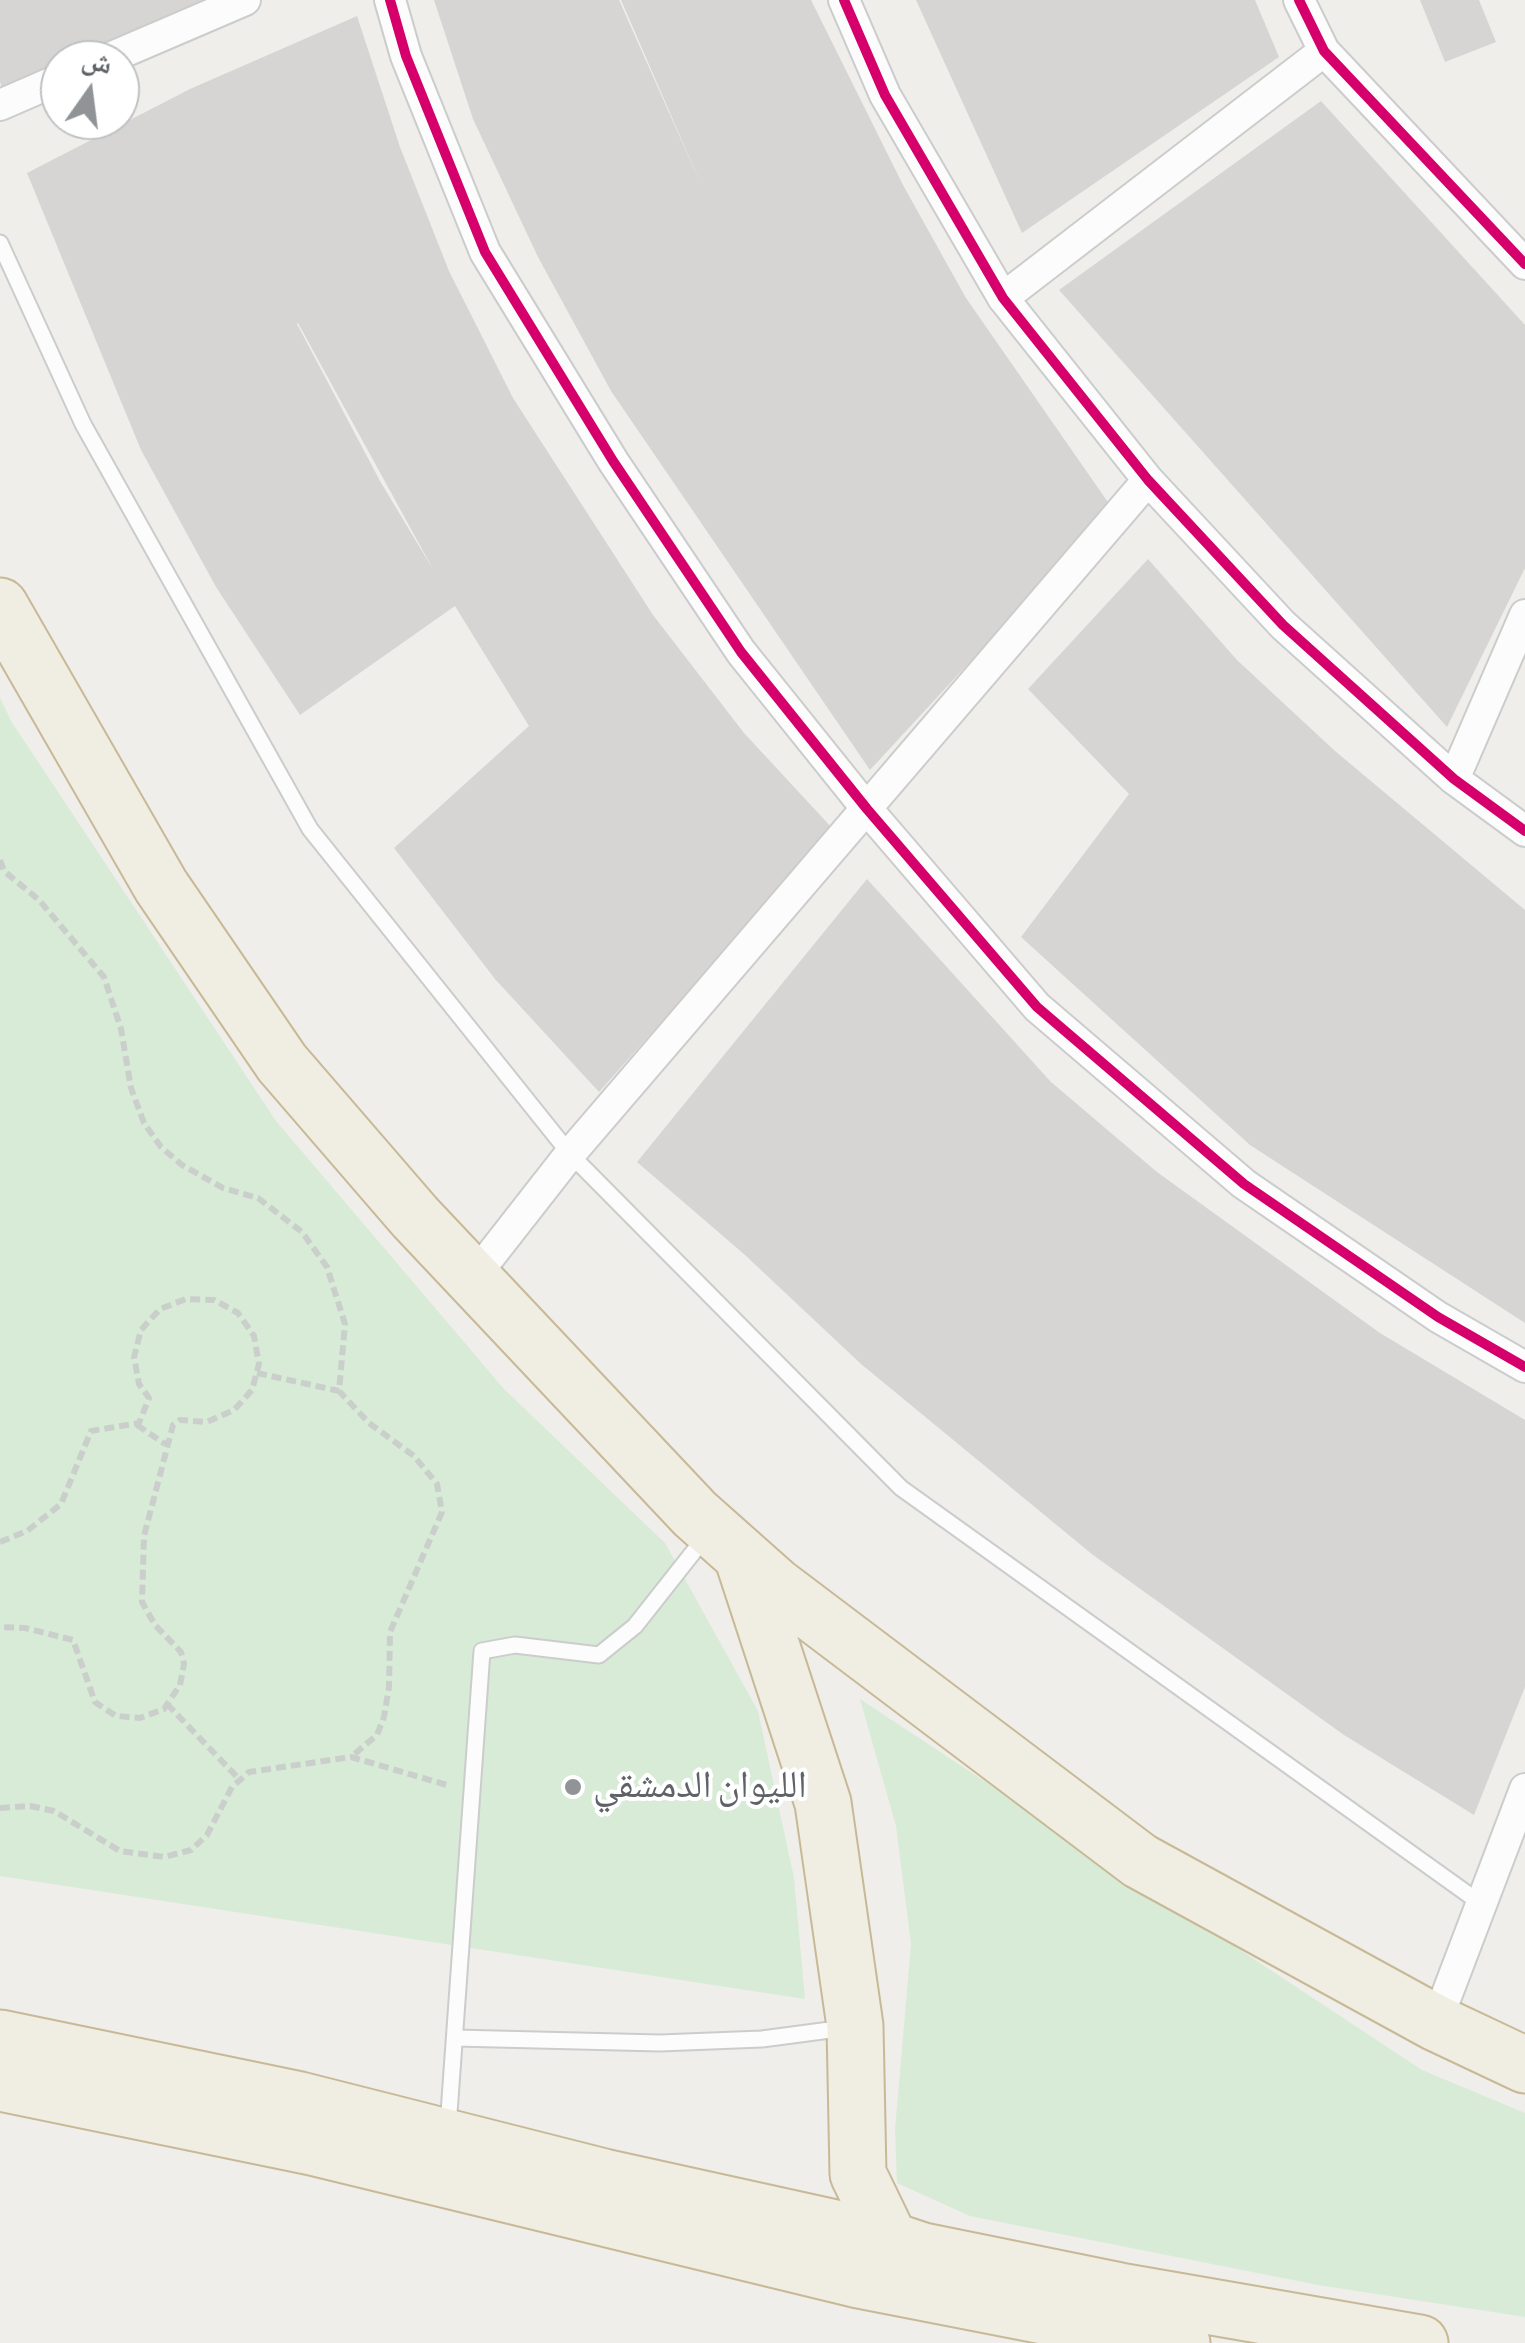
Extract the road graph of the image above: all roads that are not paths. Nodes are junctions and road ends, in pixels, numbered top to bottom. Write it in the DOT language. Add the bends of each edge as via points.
graph roads {
  1 [pos="245,0"];
  2 [pos="390,0"];
  3 [pos="844,0"];
  4 [pos="1299,0"];
  5 [pos="140,45"];
  6 [pos="1324,50"];
  7 [pos="40,88"];
  8 [pos="0,105"];
  9 [pos="0,243"];
  10 [pos="1525,264"];
  11 [pos="1003,298"];
  12 [pos="1148,480"];
  13 [pos="0,606"];
  14 [pos="1525,615"];
  15 [pos="1454,779"];
  16 [pos="867,809"];
  17 [pos="1525,831"];
  18 [pos="570,1154"];
  19 [pos="473,1278"];
  20 [pos="1525,1367"];
  21 [pos="727,1542"];
  22 [pos="1525,1789"];
  23 [pos="1484,1905"];
  24 [pos="1436,2022"];
  25 [pos="855,2026"];
  26 [pos="0,2038"];
  27 [pos="455,2038"];
  28 [pos="1525,2065"];
  29 [pos="0,2083"];
  30 [pos="448,2138"];
  31 [pos="890,2240"];
  32 [pos="1182,2343"];
  33 [pos="1420,2343"];
  1 -- 5 [label="street"];
  2 -- 16 [label="street" via="485,252 741,652"];
  3 -- 11 [label="street" via="885,95"];
  4 -- 6 [label="street"];
  6 -- 10 [label="street"];
  6 -- 11 [label="street"];
  7 -- 8 [label="street"];
  9 -- 18 [label="lane" via="83,424 310,829"];
  11 -- 12 [label="street"];
  12 -- 15 [label="street" via="1284,625"];
  12 -- 16 [label="street"];
  13 -- 19 [label="highway" via="160,886 271,1047"];
  14 -- 15 [label="street"];
  15 -- 17 [label="street"];
  16 -- 18 [label="street"];
  16 -- 20 [label="street" via="1038,1007 1229,1171 1438,1317"];
  18 -- 19 [label="street"];
  18 -- 23 [label="lane" via="900,1488"];
  19 -- 21 [label="highway"];
  21 -- 24 [label="highway" via="967,1734 1140,1861"];
  21 -- 25 [label="highway" via="823,1804"];
  21 -- 27 [label="lane" via="599,1654 515,1645 482,1650"];
  22 -- 23 [label="street"];
  23 -- 24 [label="street"];
  24 -- 28 [label="highway"];
  25 -- 27 [label="lane" via="660,2043"];
  25 -- 31 [label="highway" via="858,2174"];
  26 -- 30 [label="highway"];
  27 -- 30 [label="lane"];
  29 -- 32 [label="highway" via="312,2147 842,2276"];
  30 -- 31 [label="highway"];
  31 -- 33 [label="highway" via="1120,2291"];
}
